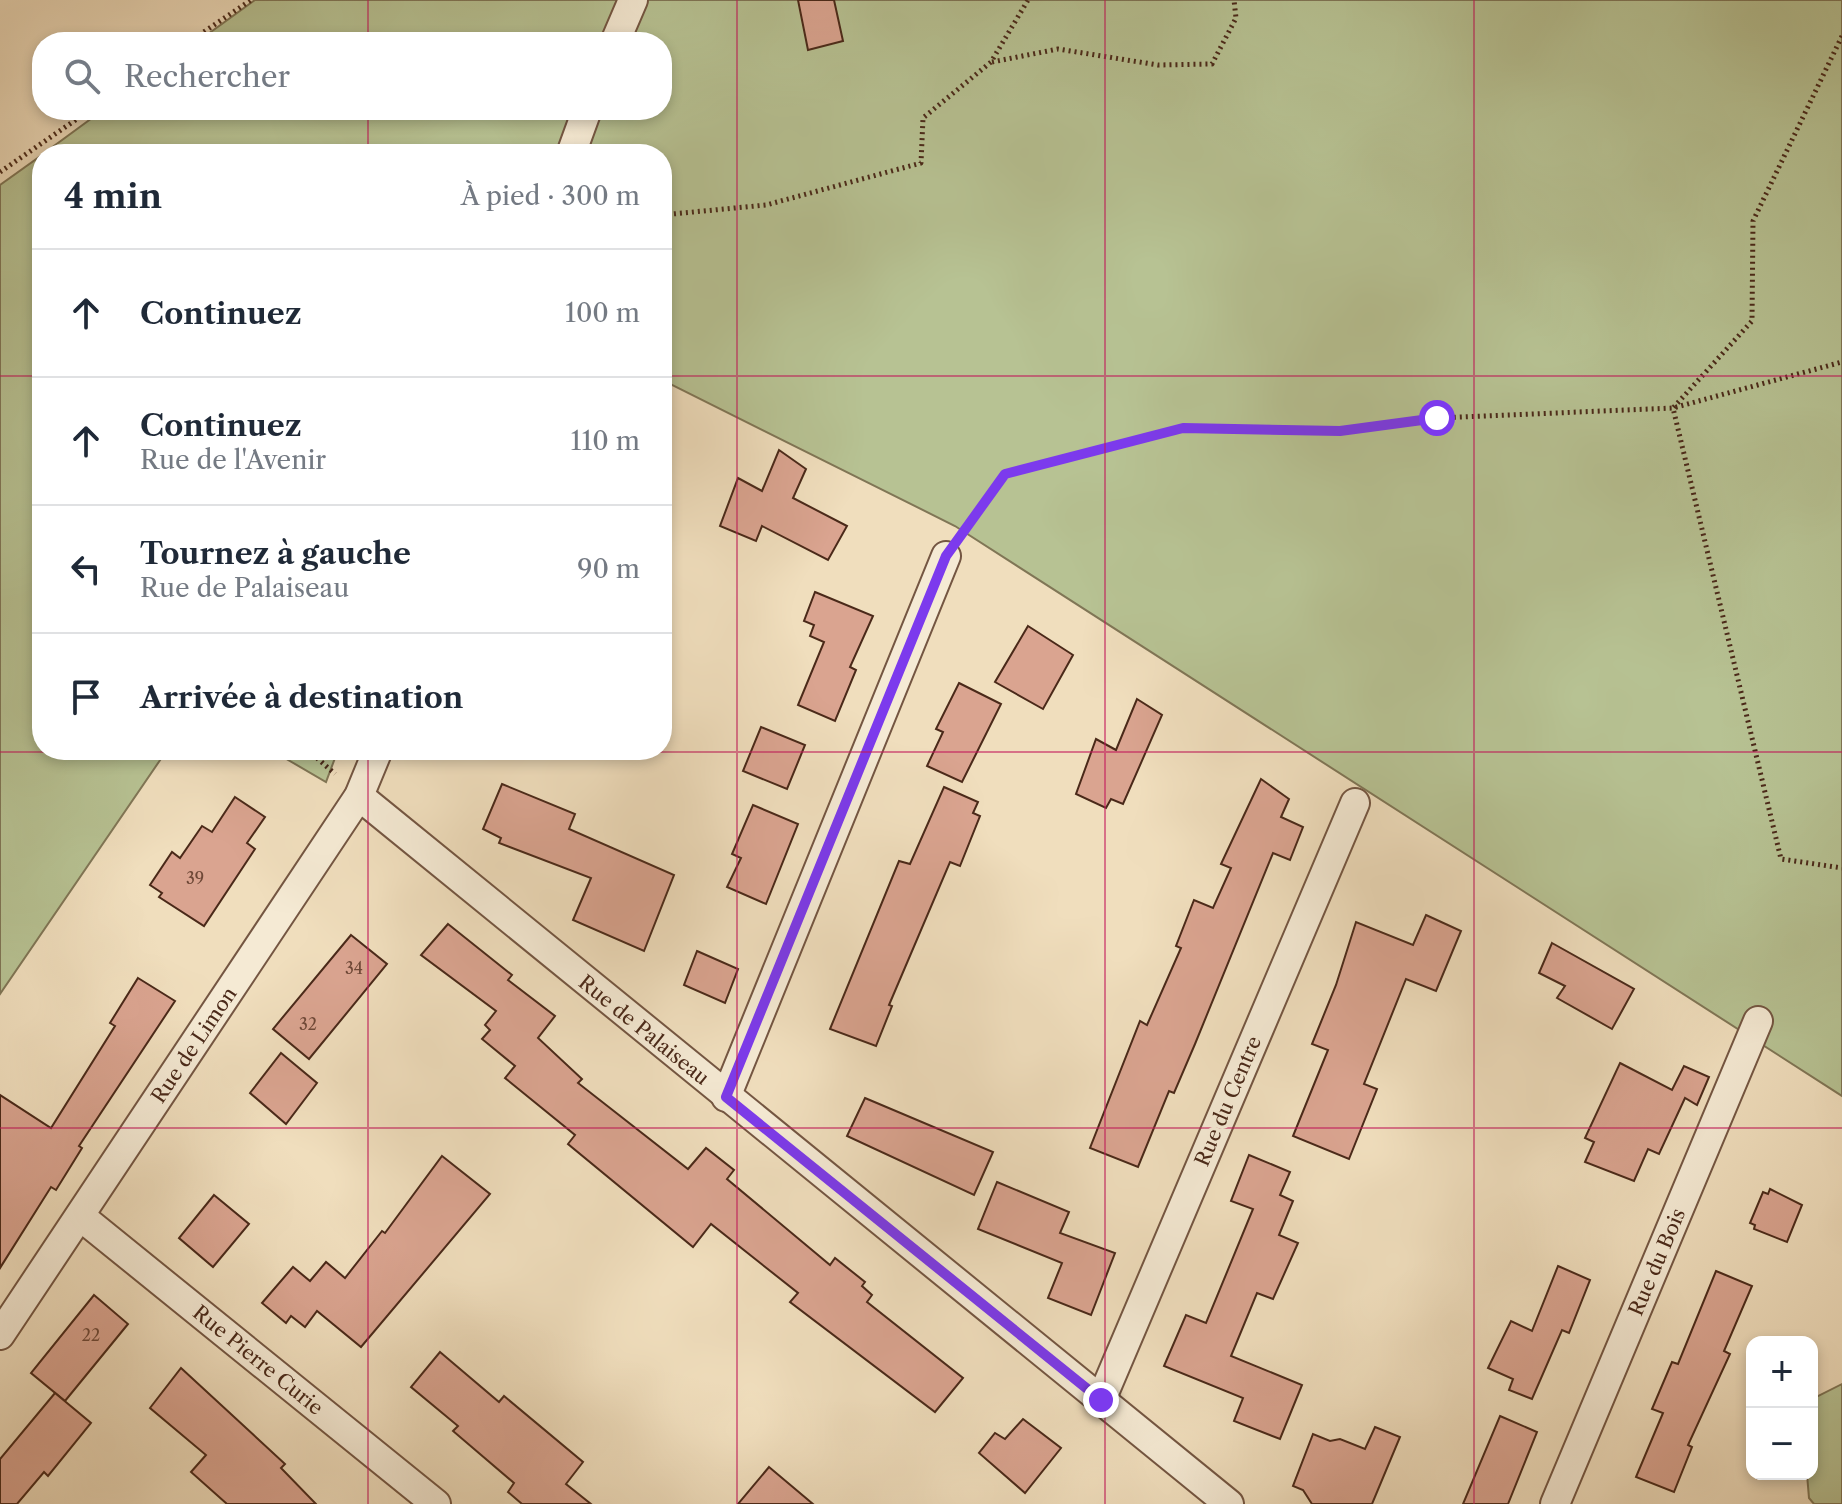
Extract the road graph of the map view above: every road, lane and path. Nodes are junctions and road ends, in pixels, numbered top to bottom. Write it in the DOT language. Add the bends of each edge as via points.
graph roads {
  1 [pos="251,0"];
  2 [pos="633,0"];
  3 [pos="1028,0"];
  4 [pos="1234,0"];
  5 [pos="204,32"];
  6 [pos="619,32"];
  7 [pos="1842,36"];
  8 [pos="991,62"];
  9 [pos="75,120"];
  10 [pos="583,120"];
  11 [pos="41,144"];
  12 [pos="575,144"];
  13 [pos="32,150"];
  14 [pos="0,172"];
  15 [pos="672,214"];
  16 [pos="1842,362"];
  17 [pos="1673,408"];
  18 [pos="946,556"];
  19 [pos="374,760"];
  20 [pos="359,796"];
  21 [pos="1355,803"];
  22 [pos="1842,868"];
  23 [pos="1758,1021"];
  24 [pos="726,1097"];
  25 [pos="80,1216"];
  26 [pos="0,1335"];
  27 [pos="1101,1400"];
  28 [pos="436,1504"];
  29 [pos="1229,1504"];
  30 [pos="1555,1504"];
  1 -- 5 [label="path"];
  2 -- 6 [label="street"];
  3 -- 8 [label="path"];
  4 -- 8 [label="path" via="1236,18 1212,64 1158,65 1058,49"];
  7 -- 17 [label="path" via="1753,221 1752,321"];
  8 -- 15 [label="path" via="923,118 921,163 766,205"];
  9 -- 11 [label="path"];
  10 -- 12 [label="street"];
  13 -- 14 [label="path"];
  16 -- 17 [label="path"];
  17 -- 18 [label="path" via="1437,418 1340,431 1183,428 1005,474"];
  17 -- 22 [label="path" via="1781,859"];
  18 -- 24 [label="street"];
  19 -- 20 [label="street, Rue de Limon"];
  20 -- 24 [label="street, Rue de Palaiseau"];
  20 -- 25 [label="street, Rue de Limon"];
  21 -- 27 [label="street, Rue du Centre"];
  23 -- 30 [label="street, Rue du Bois"];
  24 -- 27 [label="street, Rue de Palaiseau"];
  25 -- 26 [label="street, Rue de Limon"];
  25 -- 28 [label="street, Rue Pierre Curie"];
  27 -- 29 [label="street, Rue de Palaiseau"];
}
